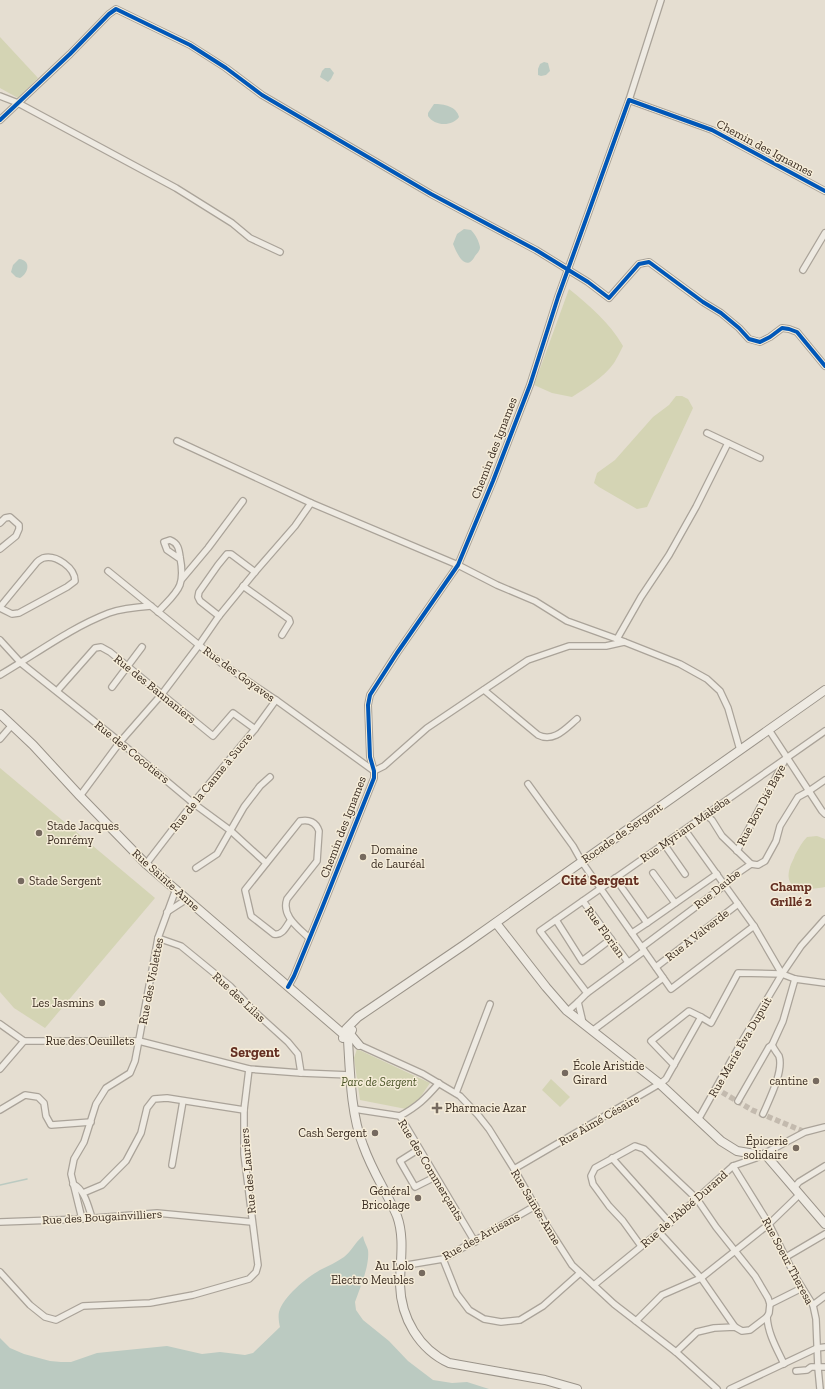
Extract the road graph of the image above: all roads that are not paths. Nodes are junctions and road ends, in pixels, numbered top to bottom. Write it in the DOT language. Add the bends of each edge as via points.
graph roads {
  1 [pos="661,0"];
  2 [pos="0,96"];
  3 [pos="629,100"];
  4 [pos="18,103"];
  5 [pos="0,120"];
  6 [pos="825,191"];
  7 [pos="825,233"];
  8 [pos="280,252"];
  9 [pos="568,269"];
  10 [pos="803,270"];
  11 [pos="825,366"];
  12 [pos="707,433"];
  13 [pos="177,441"];
  14 [pos="728,443"];
  15 [pos="760,458"];
  16 [pos="243,501"];
  17 [pos="311,503"];
  18 [pos="0,523"];
  19 [pos="0,549"];
  20 [pos="180,558"];
  21 [pos="458,565"];
  22 [pos="108,571"];
  23 [pos="255,572"];
  24 [pos="182,579"];
  25 [pos="243,586"];
  26 [pos="151,606"];
  27 [pos="0,608"];
  28 [pos="158,612"];
  29 [pos="220,616"];
  30 [pos="282,635"];
  31 [pos="617,639"];
  32 [pos="0,640"];
  33 [pos="624,642"];
  34 [pos="199,645"];
  35 [pos="142,647"];
  36 [pos="21,663"];
  37 [pos="127,666"];
  38 [pos="0,675"];
  39 [pos="112,687"];
  40 [pos="484,690"];
  41 [pos="825,690"];
  42 [pos="57,691"];
  43 [pos="162,694"];
  44 [pos="276,700"];
  45 [pos="0,714"];
  46 [pos="577,719"];
  47 [pos="12,724"];
  48 [pos="255,729"];
  49 [pos="769,730"];
  50 [pos="825,731"];
  51 [pos="3,733"];
  52 [pos="0,739"];
  53 [pos="120,742"];
  54 [pos="740,750"];
  55 [pos="786,758"];
  56 [pos="374,771"];
  57 [pos="270,777"];
  58 [pos="825,780"];
  59 [pos="528,784"];
  60 [pos="809,791"];
  61 [pos="80,796"];
  62 [pos="193,803"];
  63 [pos="706,814"];
  64 [pos="825,814"];
  65 [pos="685,830"];
  66 [pos="231,831"];
  67 [pos="664,844"];
  68 [pos="737,851"];
  69 [pos="582,862"];
  70 [pos="266,863"];
  71 [pos="146,864"];
  72 [pos="751,864"];
  73 [pos="196,868"];
  74 [pos="653,873"];
  75 [pos="684,874"];
  76 [pos="717,874"];
  77 [pos="615,878"];
  78 [pos="725,885"];
  79 [pos="601,888"];
  80 [pos="176,889"];
  81 [pos="187,899"];
  82 [pos="583,901"];
  83 [pos="675,903"];
  84 [pos="738,904"];
  85 [pos="167,912"];
  86 [pos="825,919"];
  87 [pos="556,920"];
  88 [pos="290,921"];
  89 [pos="496,923"];
  90 [pos="647,923"];
  91 [pos="754,926"];
  92 [pos="632,933"];
  93 [pos="158,938"];
  94 [pos="309,938"];
  95 [pos="611,939"];
  96 [pos="643,949"];
  97 [pos="628,962"];
  98 [pos="656,967"];
  99 [pos="782,974"];
  100 [pos="663,978"];
  101 [pos="795,979"];
  102 [pos="825,983"];
  103 [pos="288,987"];
  104 [pos="587,994"];
  105 [pos="578,1002"];
  106 [pos="490,1004"];
  107 [pos="568,1012"];
  108 [pos="701,1017"];
  109 [pos="0,1024"];
  110 [pos="584,1025"];
  111 [pos="592,1031"];
  112 [pos="346,1036"];
  113 [pos="24,1041"];
  114 [pos="139,1041"];
  115 [pos="359,1045"];
  116 [pos="772,1045"];
  117 [pos="674,1065"];
  118 [pos="0,1069"];
  119 [pos="249,1069"];
  120 [pos="301,1073"];
  121 [pos="350,1075"];
  122 [pos="438,1082"];
  123 [pos="660,1084"];
  124 [pos="456,1093"];
  125 [pos="183,1101"];
  126 [pos="738,1101"];
  127 [pos="354,1109"];
  128 [pos="0,1110"];
  129 [pos="244,1110"];
  130 [pos="763,1114"];
  131 [pos="400,1116"];
  132 [pos="698,1120"];
  133 [pos="91,1122"];
  134 [pos="825,1128"];
  135 [pos="419,1149"];
  136 [pos="737,1151"];
  137 [pos="763,1154"];
  138 [pos="612,1158"];
  139 [pos="172,1165"];
  140 [pos="735,1165"];
  141 [pos="825,1166"];
  142 [pos="514,1169"];
  143 [pos="435,1177"];
  144 [pos="73,1184"];
  145 [pos="797,1191"];
  146 [pos="83,1194"];
  147 [pos="697,1198"];
  148 [pos="535,1206"];
  149 [pos="92,1218"];
  150 [pos="82,1219"];
  151 [pos="0,1222"];
  152 [pos="252,1222"];
  153 [pos="670,1223"];
  154 [pos="769,1224"];
  155 [pos="825,1224"];
  156 [pos="659,1232"];
  157 [pos="825,1234"];
  158 [pos="475,1242"];
  159 [pos="641,1246"];
  160 [pos="735,1250"];
  161 [pos="786,1257"];
  162 [pos="443,1259"];
  163 [pos="401,1266"];
  164 [pos="0,1272"];
  165 [pos="580,1273"];
  166 [pos="701,1278"];
  167 [pos="594,1285"];
  168 [pos="802,1288"];
  169 [pos="825,1296"];
  170 [pos="770,1304"];
  171 [pos="813,1305"];
  172 [pos="767,1317"];
  173 [pos="636,1321"];
  174 [pos="758,1325"];
  175 [pos="735,1327"];
  176 [pos="768,1327"];
  177 [pos="825,1347"];
  178 [pos="818,1348"];
  179 [pos="676,1352"];
  180 [pos="784,1364"];
  181 [pos="825,1367"];
  182 [pos="818,1368"];
  183 [pos="796,1371"];
  184 [pos="577,1389"];
  185 [pos="717,1389"];
  186 [pos="730,1389"];
  187 [pos="820,1389"];
  1 -- 3 [label="street"];
  2 -- 4 [label="street"];
  3 -- 6 [label="street, Chemin des Ignames" via="712,130"];
  3 -- 9 [label="street, Chemin des Ignames"];
  4 -- 5 [label="street"];
  4 -- 8 [label="street" via="176,188 232,223 250,238"];
  4 -- 9 [label="street" via="116,9 190,46 226,68 262,95 431,194"];
  7 -- 10 [label="street"];
  9 -- 11 [label="street" via="609,298 639,264 649,262 703,302 721,312 749,339 760,342 782,328 789,329 797,332"];
  9 -- 21 [label="street, Chemin des Ignames" via="530,385"];
  12 -- 14 [label="street"];
  13 -- 17 [label="street"];
  14 -- 15 [label="street"];
  14 -- 31 [label="street" via="669,555"];
  16 -- 24 [label="street"];
  17 -- 21 [label="street"];
  17 -- 23 [label="street" via="295,526"];
  18 -- 19 [label="street" via="10,517 19,524 20,529 16,536"];
  20 -- 24 [label="street"];
  21 -- 31 [label="street" via="535,601 567,621"];
  21 -- 56 [label="street, Chemin des Ignames" via="370,695 370,757"];
  22 -- 26 [label="street, Rue des Goyaves"];
  23 -- 25 [label="street"];
  23 -- 29 [label="street" via="231,554 227,554 218,565 198,597"];
  24 -- 28 [label="street" via="177,591"];
  25 -- 29 [label="street"];
  25 -- 30 [label="street" via="289,619"];
  26 -- 28 [label="street, Rue des Goyaves"];
  26 -- 36 [label="street" via="110,613"];
  27 -- 27 [label="street" via="43,558 60,560 75,575 75,581 67,587 19,613 12,614"];
  28 -- 34 [label="street, Rue des Goyaves"];
  29 -- 34 [label="street"];
  31 -- 33 [label="street"];
  32 -- 36 [label="street, Rue des Cocotiers"];
  33 -- 40 [label="street" via="606,646 569,646 540,655 528,660"];
  33 -- 54 [label="street" via="680,664 707,679 720,691 728,708"];
  34 -- 43 [label="street"];
  34 -- 44 [label="street, Rue des Goyaves"];
  35 -- 37 [label="street"];
  36 -- 38 [label="street"];
  36 -- 42 [label="street, Rue des Cocotiers"];
  37 -- 39 [label="street"];
  37 -- 42 [label="street, Rue des Bannaniers" via="105,649 97,647"];
  37 -- 43 [label="street, Rue des Bannaniers"];
  40 -- 46 [label="street" via="543,738 559,734"];
  40 -- 56 [label="street" via="428,728 384,766"];
  41 -- 49 [label="main road, Rocade de Sergent"];
  42 -- 53 [label="street, Rue des Cocotiers"];
  43 -- 48 [label="street, Rue des Bannaniers" via="213,736 233,713"];
  43 -- 53 [label="street"];
  44 -- 48 [label="street, Rue de la Canne à Sucre"];
  44 -- 56 [label="street, Rue des Goyaves"];
  45 -- 47 [label="main road, Rue Sainte-Anne"];
  47 -- 51 [label="street"];
  47 -- 61 [label="main road, Rue Sainte-Anne"];
  48 -- 62 [label="street, Rue de la Canne à Sucre"];
  49 -- 54 [label="main road, Rocade de Sergent"];
  49 -- 55 [label="street"];
  50 -- 55 [label="street, Rue Myriam Makéba"];
  51 -- 52 [label="street"];
  53 -- 61 [label="street"];
  53 -- 62 [label="street, Rue des Cocotiers"];
  54 -- 69 [label="main road, Rocade de Sergent"];
  55 -- 60 [label="street"];
  55 -- 63 [label="street, Rue Myriam Makéba"];
  55 -- 68 [label="street, Rue Bon Dié Baye"];
  56 -- 94 [label="street, Chemin des Ignames" via="374,778"];
  57 -- 66 [label="street" via="244,807"];
  58 -- 60 [label="street"];
  59 -- 69 [label="street" via="574,846"];
  60 -- 64 [label="street"];
  60 -- 72 [label="street, Rue Daube" via="798,797 788,812 765,861 758,865"];
  61 -- 71 [label="main road, Rue Sainte-Anne"];
  62 -- 66 [label="street, Rue des Cocotiers"];
  62 -- 71 [label="street, Rue de la Canne à Sucre"];
  63 -- 65 [label="street, Rue Myriam Makéba"];
  63 -- 68 [label="street"];
  65 -- 67 [label="street, Rue Myriam Makéba"];
  65 -- 76 [label="street"];
  66 -- 70 [label="street, Rue des Cocotiers"];
  66 -- 73 [label="street" via="217,854"];
  67 -- 75 [label="street"];
  67 -- 77 [label="street, Rue Myriam Makéba"];
  68 -- 72 [label="street"];
  69 -- 79 [label="street"];
  69 -- 89 [label="main road, Rocade de Sergent"];
  70 -- 88 [label="street" via="245,890 249,912 275,934 281,933"];
  70 -- 88 [label="street" via="300,821 310,821 318,827 317,861 286,902"];
  71 -- 80 [label="main road, Rue Sainte-Anne"];
  72 -- 78 [label="street, Rue Daube"];
  74 -- 83 [label="street"];
  76 -- 78 [label="street"];
  76 -- 83 [label="street"];
  77 -- 79 [label="street, Rue Myriam Makéba"];
  77 -- 90 [label="street"];
  78 -- 84 [label="street"];
  78 -- 96 [label="street, Rue Daube"];
  79 -- 82 [label="street, Rue Myriam Makéba"];
  79 -- 92 [label="street"];
  80 -- 81 [label="main road, Rue Sainte-Anne"];
  80 -- 85 [label="street, Rue des Violettes"];
  81 -- 85 [label="street"];
  81 -- 103 [label="main road, Rue Sainte-Anne"];
  82 -- 87 [label="street, Rue Myriam Makéba"];
  82 -- 95 [label="street, Rue Florian"];
  83 -- 90 [label="street"];
  84 -- 91 [label="street"];
  84 -- 98 [label="street, Rue A Valverde"];
  85 -- 93 [label="street, Rue des Violettes"];
  86 -- 99 [label="street, Rue Marie Éva Dupuit" via="801,946"];
  87 -- 95 [label="street" via="582,961"];
  87 -- 104 [label="street, Rue Myriam Makéba" via="540,931"];
  88 -- 94 [label="street"];
  89 -- 107 [label="main road"];
  89 -- 112 [label="main road, Rocade de Sergent" via="358,1017"];
  90 -- 92 [label="street"];
  91 -- 99 [label="street"];
  91 -- 100 [label="street" via="671,989"];
  92 -- 96 [label="street"];
  93 -- 114 [label="street, Rue des Violettes"];
  93 -- 120 [label="street, Rue des Lilas" via="181,946 230,986 298,1054"];
  94 -- 103 [label="street, Chemin des Ignames"];
  95 -- 97 [label="street, Rue Florian"];
  96 -- 97 [label="street, Rue Daube"];
  96 -- 98 [label="street"];
  97 -- 104 [label="street, Rue Daube"];
  98 -- 100 [label="street"];
  99 -- 101 [label="street"];
  99 -- 108 [label="street" via="738,973 711,1023"];
  99 -- 132 [label="street, Rue Marie Éva Dupuit"];
  100 -- 111 [label="street"];
  101 -- 102 [label="street"];
  101 -- 116 [label="street" via="783,1021"];
  103 -- 112 [label="main road, Rue Sainte-Anne"];
  104 -- 105 [label="street"];
  105 -- 107 [label="street"];
  105 -- 110 [label="street"];
  106 -- 124 [label="street"];
  107 -- 110 [label="main road"];
  108 -- 117 [label="street, Rue Aimé Césaire"];
  108 -- 117 [label="street" via="689,1011 651,1041"];
  109 -- 113 [label="street"];
  110 -- 111 [label="main road"];
  111 -- 123 [label="main road"];
  112 -- 115 [label="main road, Rue Sainte-Anne"];
  112 -- 121 [label="main road"];
  113 -- 114 [label="street, Rue des Oeuillets"];
  113 -- 118 [label="street"];
  114 -- 119 [label="street, Rue des Oeuillets"];
  114 -- 133 [label="street, Rue des Violettes" via="130,1073 106,1088 96,1104"];
  115 -- 122 [label="street, Rue Sainte-Anne"];
  116 -- 126 [label="street"];
  116 -- 130 [label="street" via="779,1056 779,1073"];
  117 -- 123 [label="street, Rue Aimé Césaire"];
  119 -- 120 [label="street, Rue des Oeuillets"];
  119 -- 129 [label="street, Rue des Lauriers"];
  120 -- 121 [label="street, Rue des Oeuillets"];
  121 -- 127 [label="main road"];
  122 -- 124 [label="street, Rue Sainte-Anne"];
  122 -- 131 [label="street" via="424,1101"];
  123 -- 132 [label="main road"];
  123 -- 142 [label="street, Rue Aimé Césaire"];
  124 -- 142 [label="street, Rue Sainte-Anne" via="478,1115"];
  125 -- 129 [label="street"];
  125 -- 139 [label="street"];
  125 -- 146 [label="street" via="154,1099 147,1108 141,1133 126,1161 102,1185"];
  127 -- 131 [label="street, Rue des Commerçants"];
  127 -- 163 [label="main road" via="362,1144 397,1215 402,1239"];
  128 -- 133 [label="street" via="25,1095 38,1097 44,1103 50,1125"];
  129 -- 152 [label="street, Rue des Lauriers" via="244,1154"];
  131 -- 135 [label="street, Rue des Commerçants"];
  132 -- 136 [label="main road" via="721,1141"];
  133 -- 144 [label="street, Rue des Violettes" via="74,1159 71,1174"];
  134 -- 137 [label="street, Rue de l'Abbé Durand" via="805,1132"];
  135 -- 143 [label="street, Rue des Commerçants"];
  135 -- 143 [label="street" via="400,1161 415,1187"];
  136 -- 137 [label="main road"];
  136 -- 140 [label="street"];
  137 -- 140 [label="street, Rue de l'Abbé Durand"];
  137 -- 145 [label="main road"];
  138 -- 147 [label="street" via="635,1146 644,1149"];
  138 -- 153 [label="street"];
  138 -- 159 [label="street" via="595,1168 591,1176 593,1184"];
  140 -- 147 [label="street, Rue de l'Abbé Durand"];
  140 -- 154 [label="street, Rue Soeur Theresa"];
  141 -- 145 [label="street" via="799,1182"];
  142 -- 148 [label="street, Rue Sainte-Anne"];
  143 -- 158 [label="street, Rue des Commerçants"];
  144 -- 146 [label="street" via="78,1186"];
  144 -- 150 [label="street, Rue des Violettes"];
  145 -- 154 [label="street"];
  145 -- 155 [label="main road"];
  146 -- 149 [label="street"];
  147 -- 153 [label="street, Rue de l'Abbé Durand"];
  147 -- 160 [label="street"];
  148 -- 158 [label="street, Rue des Artisans"];
  148 -- 165 [label="street, Rue Sainte-Anne" via="566,1257"];
  149 -- 150 [label="street, Rue des Bougainvilliers"];
  149 -- 152 [label="street, Rue des Bougainvilliers" via="157,1213"];
  150 -- 151 [label="street, Rue des Bougainvilliers"];
  152 -- 164 [label="street, Rue des Lauriers" via="258,1265 256,1272 249,1279 193,1295 150,1303 83,1306 56,1320 45,1317 30,1305"];
  153 -- 156 [label="street, Rue de l'Abbé Durand"];
  154 -- 160 [label="street"];
  154 -- 161 [label="street, Rue Soeur Theresa"];
  156 -- 159 [label="street, Rue de l'Abbé Durand"];
  156 -- 166 [label="street"];
  157 -- 161 [label="street"];
  158 -- 162 [label="street, Rue des Artisans"];
  159 -- 167 [label="street, Rue de l'Abbé Durand"];
  160 -- 166 [label="street"];
  160 -- 170 [label="street" via="755,1276"];
  161 -- 168 [label="street, Rue Soeur Theresa"];
  162 -- 163 [label="street, Rue des Artisans"];
  162 -- 165 [label="street" via="457,1294 469,1310 484,1319 502,1322 520,1320 543,1306"];
  163 -- 184 [label="main road" via="401,1297 407,1317 421,1342 438,1358"];
  165 -- 167 [label="street, Rue Sainte-Anne"];
  166 -- 173 [label="street" via="662,1295"];
  166 -- 175 [label="street"];
  167 -- 173 [label="street, Rue Sainte-Anne"];
  168 -- 170 [label="street"];
  168 -- 171 [label="street, Rue Soeur Theresa"];
  169 -- 171 [label="street"];
  170 -- 172 [label="street"];
  171 -- 178 [label="street, Rue Soeur Theresa"];
  172 -- 174 [label="street"];
  172 -- 176 [label="street"];
  173 -- 179 [label="street, Rue Sainte-Anne"];
  174 -- 175 [label="street" via="748,1331"];
  174 -- 176 [label="street"];
  175 -- 179 [label="street" via="697,1332"];
  176 -- 180 [label="street"];
  177 -- 178 [label="street"];
  178 -- 180 [label="street"];
  178 -- 182 [label="street, Rue Soeur Theresa"];
  179 -- 185 [label="street, Rue Sainte-Anne"];
  180 -- 186 [label="street"];
  181 -- 182 [label="street"];
  182 -- 183 [label="street"];
  182 -- 187 [label="street, Rue Soeur Theresa"];
}
